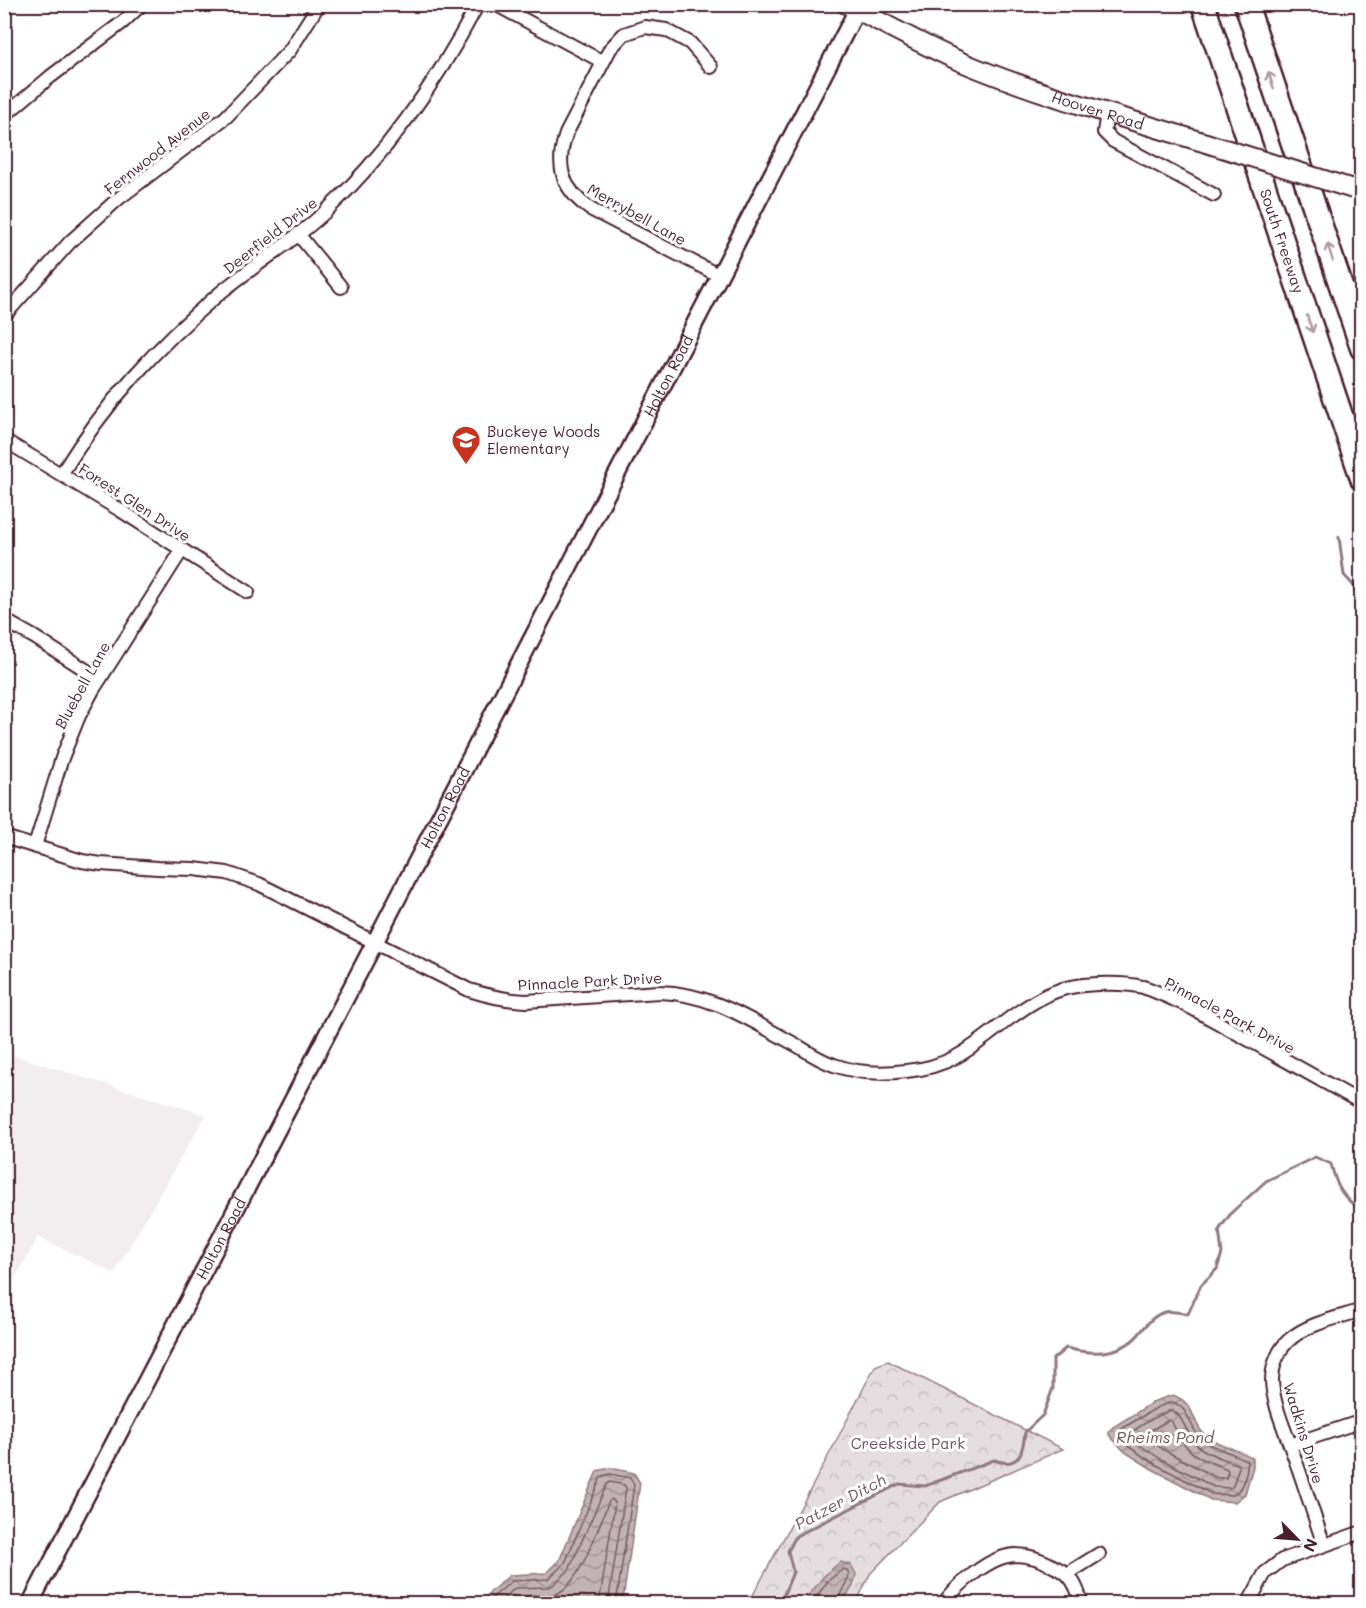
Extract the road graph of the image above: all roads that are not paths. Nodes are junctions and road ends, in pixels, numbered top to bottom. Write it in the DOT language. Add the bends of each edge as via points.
graph roads {
  1 [pos="142,4"];
  2 [pos="320,4"];
  3 [pos="478,4"];
  4 [pos="495,4"];
  5 [pos="1203,4"];
  6 [pos="1246,4"];
  7 [pos="854,6"];
  8 [pos="603,62"];
  9 [pos="711,67"];
  10 [pos="1107,113"];
  11 [pos="4,116"];
  12 [pos="1358,190"];
  13 [pos="1214,195"];
  14 [pos="297,234"];
  15 [pos="720,276"];
  16 [pos="341,287"];
  17 [pos="4,316"];
  18 [pos="1362,348"];
  19 [pos="4,440"];
  20 [pos="62,473"];
  21 [pos="1362,478"];
  22 [pos="182,550"];
  23 [pos="248,592"];
  24 [pos="4,620"];
  25 [pos="100,679"];
  26 [pos="4,837"];
  27 [pos="35,846"];
  28 [pos="375,942"];
  29 [pos="1362,1103"];
  30 [pos="1362,1310"];
  31 [pos="1362,1421"];
  32 [pos="1290,1445"];
  33 [pos="1362,1532"];
  34 [pos="1323,1545"];
  35 [pos="1099,1554"];
  36 [pos="1067,1574"];
  37 [pos="30,1604"];
  38 [pos="943,1604"];
  39 [pos="1081,1604"];
  40 [pos="1248,1604"];
  1 -- 11 [label="street"];
  2 -- 17 [label="street, Fernwood Avenue" via="290,50 226,117 118,199 70,242"];
  3 -- 14 [label="street, Deerfield Drive" via="431,87 395,136 353,184"];
  4 -- 8 [label="street"];
  5 -- 21 [label="highway, South Freeway, one-way"];
  18 -- 6 [label="highway, one-way"];
  7 -- 10 [label="main road, Hoover Road" via="963,62"];
  7 -- 15 [label="street, Holton Road"];
  8 -- 9 [label="street, Merrybell Lane" via="624,34 645,27 666,30 690,43"];
  8 -- 15 [label="street, Merrybell Lane" via="561,148 560,162 569,189 590,209"];
  10 -- 12 [label="main road, Hoover Road, bridge"];
  10 -- 13 [label="street" via="1104,132 1113,141"];
  14 -- 16 [label="street"];
  14 -- 20 [label="street, Deerfield Drive" via="222,292 136,372"];
  15 -- 28 [label="street, Holton Road"];
  19 -- 20 [label="street, Forest Glen Drive"];
  20 -- 22 [label="street, Forest Glen Drive"];
  22 -- 23 [label="street, Forest Glen Drive"];
  22 -- 25 [label="street, Bluebell Lane"];
  24 -- 25 [label="street"];
  25 -- 27 [label="street, Bluebell Lane" via="69,737"];
  26 -- 27 [label="street, Pinnacle Park Drive"];
  27 -- 28 [label="street, Pinnacle Park Drive" via="101,864 227,873 259,884"];
  28 -- 29 [label="street, Pinnacle Park Drive" via="469,990 507,1000 659,992 694,995 830,1064 886,1073 948,1062 968,1052 1027,1006 1066,988 1121,984 1143,987 1190,1007"];
  28 -- 37 [label="street, Holton Road"];
  30 -- 32 [label="street, Wadkins Drive" via="1307,1328 1288,1340 1279,1353 1272,1382"];
  31 -- 32 [label="street"];
  32 -- 34 [label="street, Wadkins Drive"];
  33 -- 34 [label="street"];
  34 -- 40 [label="street" via="1269,1568"];
  35 -- 36 [label="street"];
  36 -- 38 [label="street" via="1045,1562 1014,1555 994,1561 971,1576"];
  36 -- 39 [label="street"];
}
